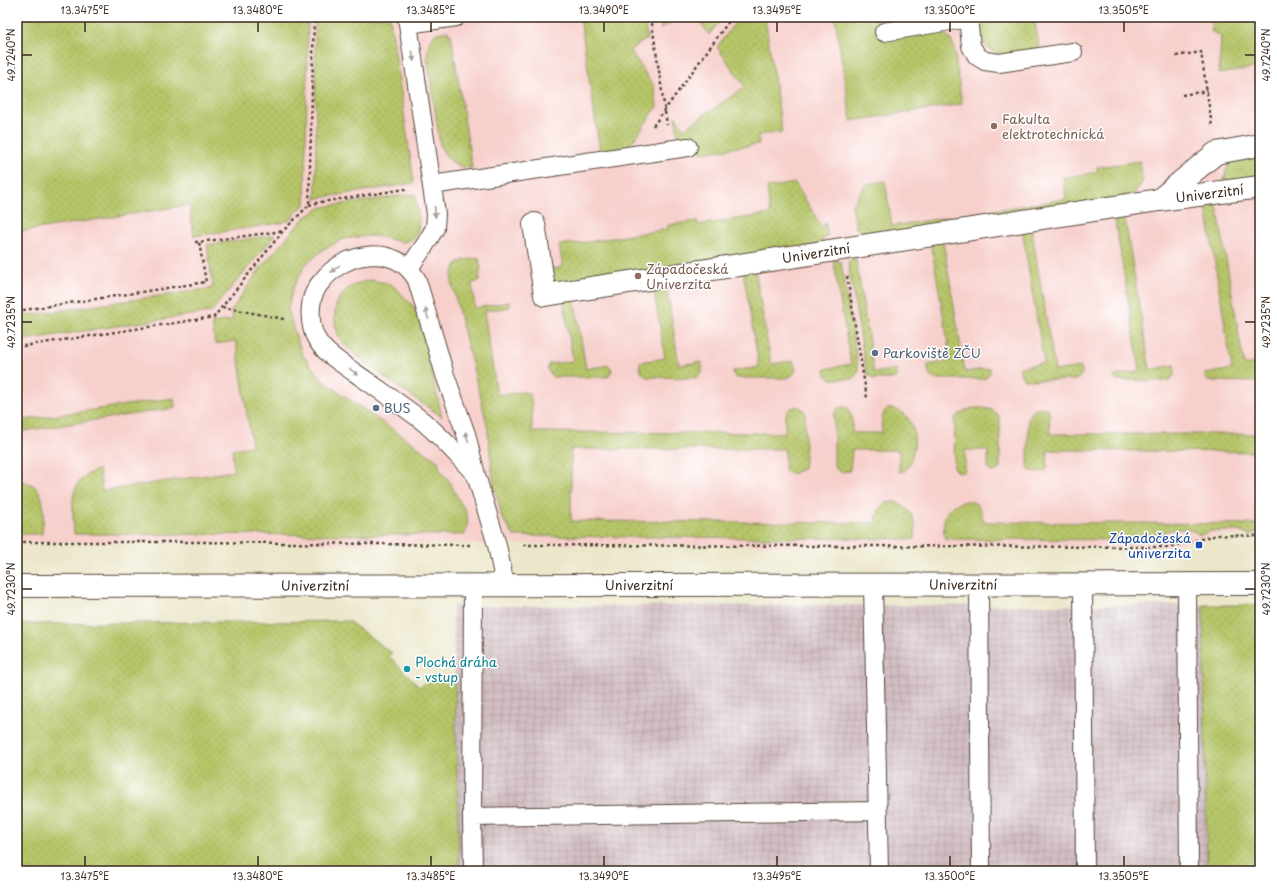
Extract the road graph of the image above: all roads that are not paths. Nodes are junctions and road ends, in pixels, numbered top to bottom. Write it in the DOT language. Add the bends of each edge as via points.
graph roads {
  1 [pos="456,17"];
  2 [pos="968,18"];
  3 [pos="408,21"];
  4 [pos="884,32"];
  5 [pos="1073,52"];
  6 [pos="1260,145"];
  7 [pos="679,148"];
  8 [pos="432,186"];
  9 [pos="1260,187"];
  10 [pos="1159,200"];
  11 [pos="534,224"];
  12 [pos="409,268"];
  13 [pos="476,475"];
  14 [pos="873,584"];
  15 [pos="979,584"];
  16 [pos="1083,584"];
  17 [pos="1187,584"];
  18 [pos="1260,584"];
  19 [pos="473,585"];
  20 [pos="505,585"];
  21 [pos="17,586"];
  22 [pos="877,811"];
  23 [pos="472,817"];
  24 [pos="473,871"];
  25 [pos="879,871"];
  26 [pos="981,871"];
  27 [pos="1086,871"];
  28 [pos="1190,871"];
  1 -- 3 [label="lane"];
  2 -- 4 [label="lane"];
  2 -- 5 [label="lane" via="971,46 977,56 985,60 999,63"];
  3 -- 8 [label="lane, one-way"];
  6 -- 10 [label="street, Univerzitní" via="1216,153"];
  7 -- 8 [label="lane"];
  8 -- 12 [label="lane, one-way" via="435,228"];
  9 -- 10 [label="street, Univerzitní"];
  10 -- 11 [label="street, Univerzitní" via="545,295"];
  13 -- 12 [label="lane, one-way" via="466,434 445,375 417,280"];
  12 -- 13 [label="lane, one-way" via="384,256 360,256 341,264 325,277 313,294 311,324 316,338 330,355 417,417"];
  13 -- 20 [label="lane" via="498,545"];
  14 -- 15 [label="street, Univerzitní"];
  14 -- 20 [label="street, Univerzitní"];
  14 -- 22 [label="lane"];
  15 -- 16 [label="street, Univerzitní"];
  15 -- 26 [label="lane"];
  16 -- 17 [label="street, Univerzitní"];
  16 -- 27 [label="lane"];
  17 -- 18 [label="street, Univerzitní"];
  17 -- 28 [label="lane"];
  19 -- 20 [label="street, Univerzitní"];
  19 -- 21 [label="street, Univerzitní"];
  19 -- 23 [label="lane"];
  22 -- 23 [label="lane"];
  22 -- 25 [label="lane"];
  23 -- 24 [label="lane"];
}
